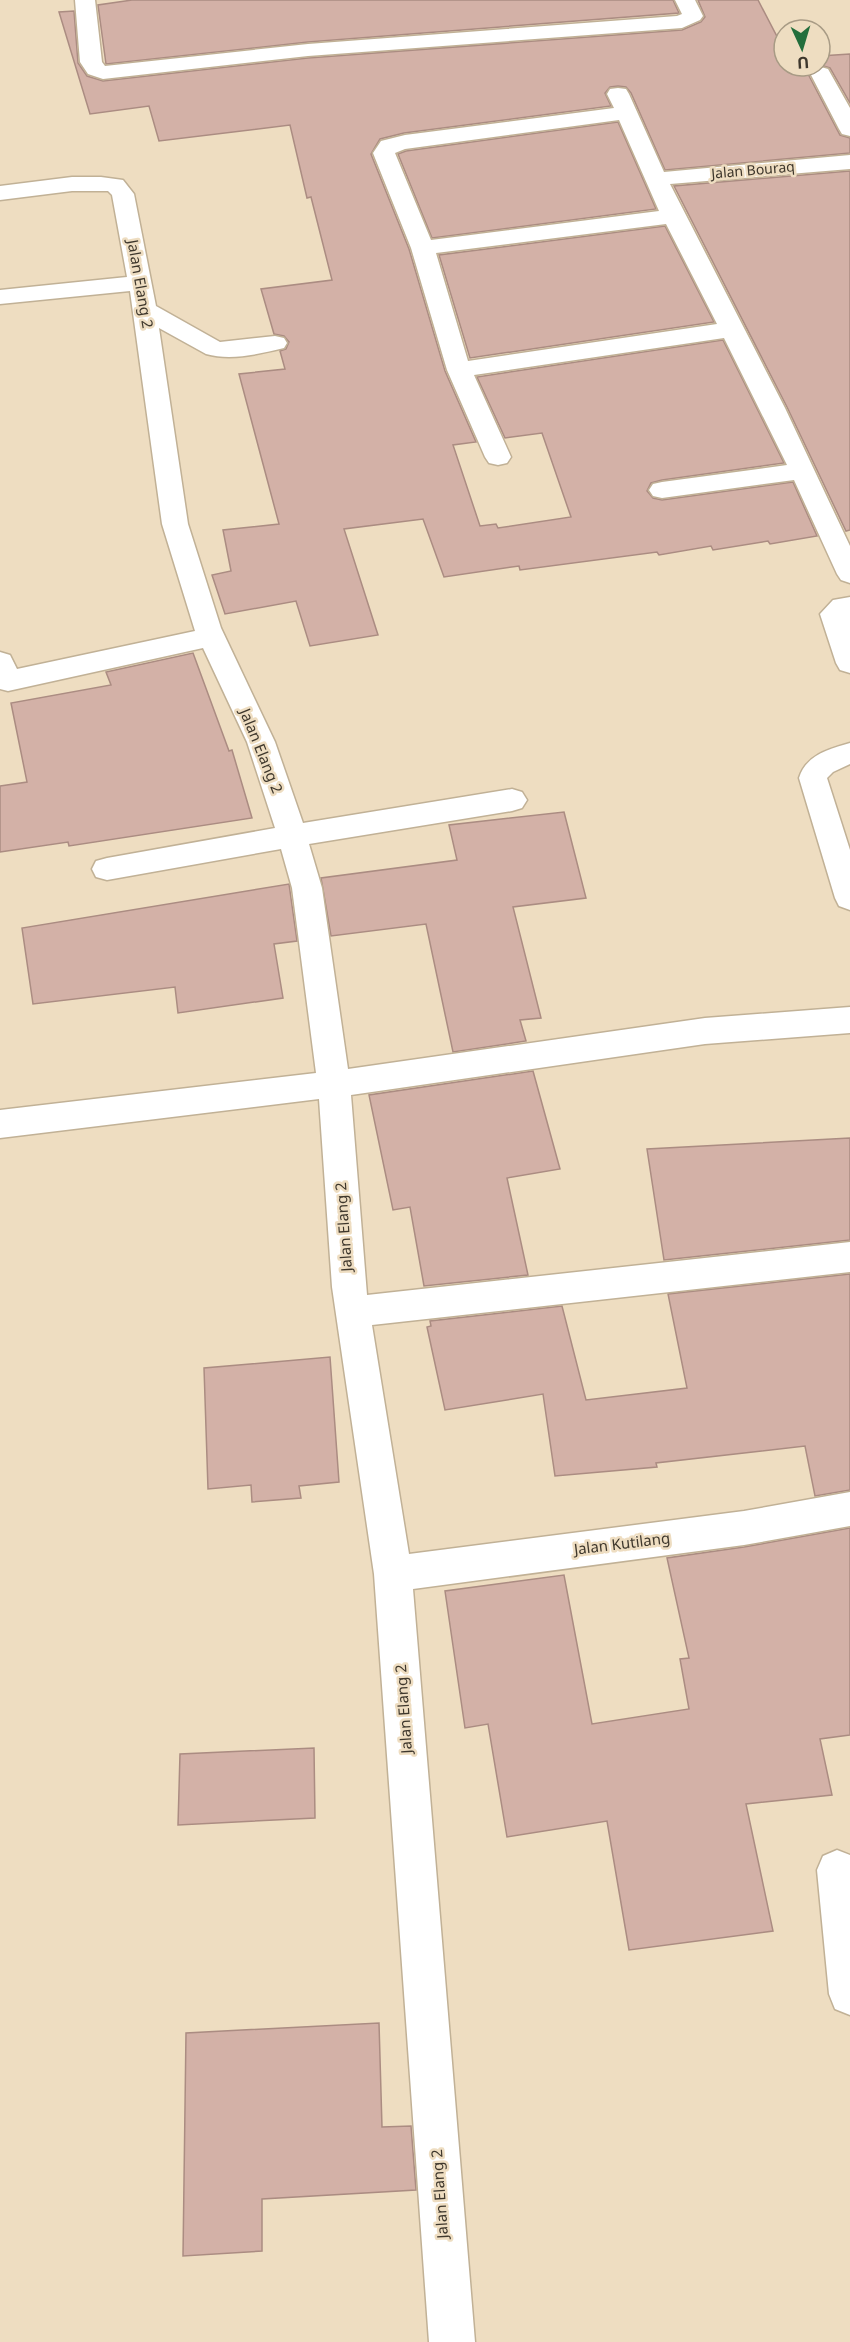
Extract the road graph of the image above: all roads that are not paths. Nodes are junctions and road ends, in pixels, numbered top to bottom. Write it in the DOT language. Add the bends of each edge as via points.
graph roads {
  1 [pos="86,0"];
  2 [pos="685,0"];
  3 [pos="824,78"];
  4 [pos="850,129"];
  5 [pos="850,162"];
  6 [pos="656,179"];
  7 [pos="2,189"];
  8 [pos="673,216"];
  9 [pos="423,248"];
  10 [pos="143,296"];
  11 [pos="0,297"];
  12 [pos="732,329"];
  13 [pos="275,344"];
  14 [pos="459,370"];
  15 [pos="498,458"];
  16 [pos="802,471"];
  17 [pos="662,490"];
  18 [pos="850,574"];
  19 [pos="850,606"];
  20 [pos="211,637"];
  21 [pos="850,663"];
  22 [pos="3,675"];
  23 [pos="850,753"];
  24 [pos="512,800"];
  25 [pos="291,836"];
  26 [pos="107,869"];
  27 [pos="850,898"];
  28 [pos="850,1020"];
  29 [pos="333,1084"];
  30 [pos="0,1124"];
  31 [pos="850,1257"];
  32 [pos="353,1312"];
  33 [pos="850,1509"];
  34 [pos="393,1574"];
  35 [pos="837,1870"];
  36 [pos="850,1994"];
  37 [pos="452,2342"];
  1 -- 2 [label="street" via="91,62 95,70 103,73 308,50 682,22 693,16"];
  3 -- 4 [label="street"];
  5 -- 6 [label="street, Jalan Bouraq"];
  6 -- 8 [label="street"];
  6 -- 9 [label="street" via="622,104 389,146 384,153"];
  7 -- 10 [label="street, Jalan Elang 2" via="106,184 119,188 127,208"];
  8 -- 9 [label="street"];
  8 -- 12 [label="street"];
  9 -- 14 [label="street"];
  10 -- 11 [label="street"];
  10 -- 13 [label="street" via="215,349"];
  10 -- 20 [label="street, Jalan Elang 2" via="175,524"];
  12 -- 14 [label="street"];
  12 -- 16 [label="street"];
  14 -- 15 [label="street"];
  16 -- 17 [label="street"];
  16 -- 18 [label="street"];
  19 -- 21 [label="street" via="834,614"];
  20 -- 22 [label="street"];
  20 -- 25 [label="street, Jalan Elang 2" via="261,742"];
  23 -- 27 [label="street" via="819,766 813,778"];
  24 -- 25 [label="street"];
  25 -- 26 [label="street"];
  25 -- 29 [label="street, Jalan Elang 2" via="307,888"];
  28 -- 29 [label="street" via="705,1031"];
  29 -- 30 [label="street"];
  29 -- 32 [label="street, Jalan Elang 2"];
  31 -- 32 [label="street"];
  32 -- 34 [label="street, Jalan Elang 2"];
  33 -- 34 [label="street, Jalan Kutilang" via="744,1528"];
  34 -- 37 [label="street, Jalan Elang 2"];
  35 -- 36 [label="street"];
}
